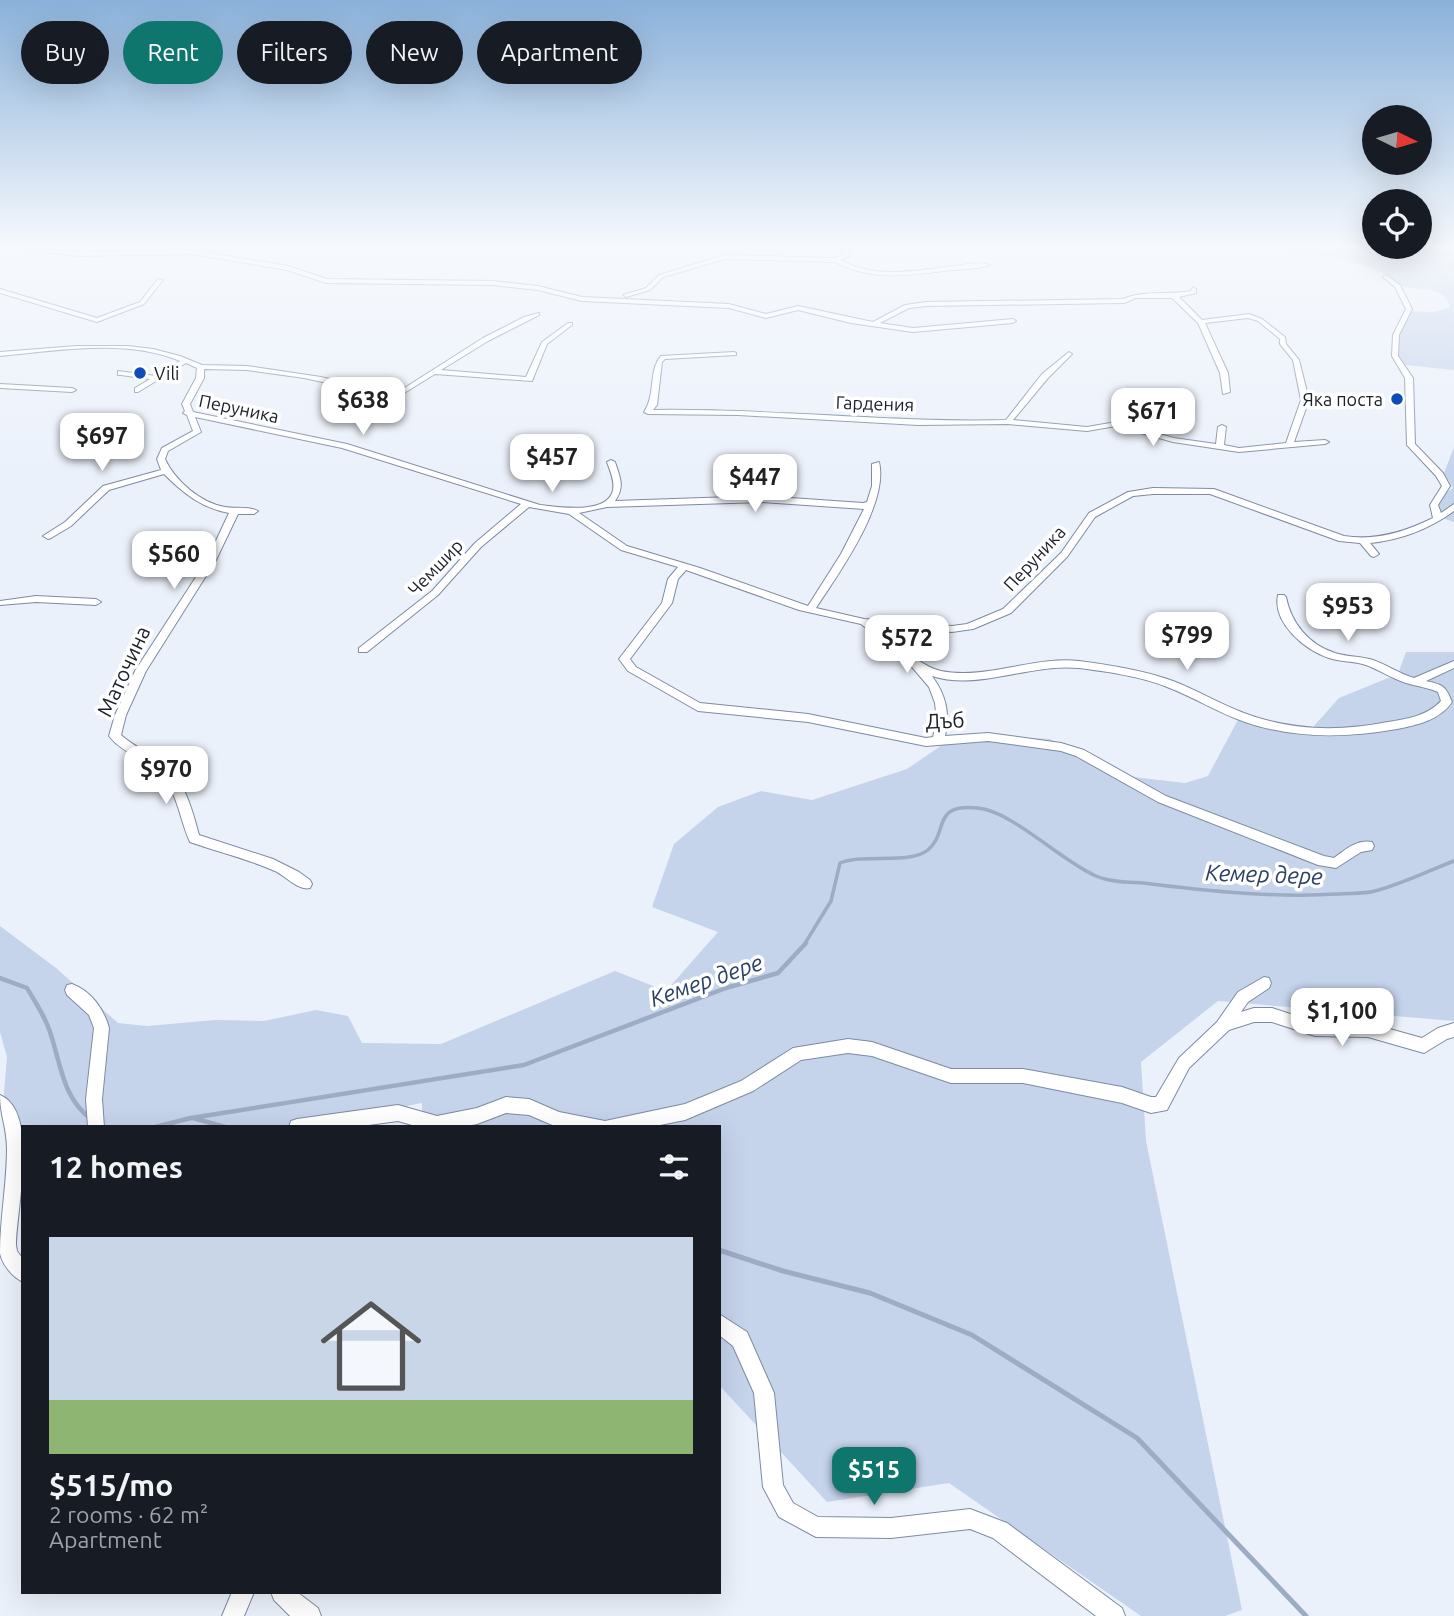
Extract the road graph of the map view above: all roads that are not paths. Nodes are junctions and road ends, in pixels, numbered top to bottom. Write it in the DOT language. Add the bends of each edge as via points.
graph roads {
  1 [pos="522,322"];
  2 [pos="866,322"];
  3 [pos="877,322"];
  4 [pos="997,322"];
  5 [pos="1201,322"];
  6 [pos="1259,322"];
  7 [pos="1402,322"];
  8 [pos="570,324"];
  9 [pos="874,324"];
  10 [pos="0,354"];
  11 [pos="734,354"];
  12 [pos="1069,354"];
  13 [pos="186,360"];
  14 [pos="201,367"];
  15 [pos="433,372"];
  16 [pos="121,373"];
  17 [pos="157,378"];
  18 [pos="0,386"];
  19 [pos="72,390"];
  20 [pos="138,390"];
  21 [pos="1226,392"];
  22 [pos="187,413"];
  23 [pos="1007,422"];
  24 [pos="1222,427"];
  25 [pos="1087,429"];
  26 [pos="1325,442"];
  27 [pos="1220,446"];
  28 [pos="1289,446"];
  29 [pos="611,462"];
  30 [pos="876,464"];
  31 [pos="166,471"];
  32 [pos="871,503"];
  33 [pos="527,504"];
  34 [pos="607,504"];
  35 [pos="1454,507"];
  36 [pos="254,511"];
  37 [pos="234,512"];
  38 [pos="572,512"];
  39 [pos="1438,520"];
  40 [pos="48,536"];
  41 [pos="1364,542"];
  42 [pos="1374,554"];
  43 [pos="683,567"];
  44 [pos="1281,597"];
  45 [pos="1,601"];
  46 [pos="96,602"];
  47 [pos="810,610"];
  48 [pos="864,622"];
  49 [pos="363,650"];
  50 [pos="1454,664"];
  51 [pos="924,669"];
  52 [pos="1418,680"];
  53 [pos="938,741"];
  54 [pos="1368,846"];
  55 [pos="305,884"];
  56 [pos="1264,983"];
  57 [pos="72,990"];
  58 [pos="1223,1026"];
  59 [pos="1454,1030"];
  60 [pos="0,1103"];
  61 [pos="96,1125"];
  62 [pos="311,1125"];
  63 [pos="588,1125"];
  64 [pos="620,1125"];
  65 [pos="19,1146"];
  66 [pos="21,1270"];
  67 [pos="721,1325"];
  68 [pos="242,1594"];
  69 [pos="284,1594"];
  70 [pos="233,1616"];
  71 [pos="310,1616"];
  72 [pos="1114,1616"];
  1 -- 15 [label="street"];
  2 -- 9 [label="street"];
  3 -- 9 [label="street"];
  4 -- 9 [label="street" via="913,330"];
  5 -- 21 [label="street" via="1224,373"];
  6 -- 28 [label="street" via="1283,338 1296,360 1305,400"];
  7 -- 39 [label="street" via="1395,356 1409,378 1412,445 1446,486 1434,505"];
  8 -- 15 [label="street" via="544,343 529,379"];
  10 -- 13 [label="street" via="116,347 168,352"];
  11 -- 23 [label="street, Гардения" via="663,357 648,412"];
  12 -- 23 [label="street"];
  13 -- 14 [label="street"];
  13 -- 17 [label="street"];
  14 -- 15 [label="street" via="310,377 352,387 370,400 397,394"];
  14 -- 22 [label="street" via="186,404"];
  16 -- 17 [label="street"];
  17 -- 20 [label="street"];
  18 -- 19 [label="street"];
  22 -- 31 [label="street" via="197,432 165,450 161,458"];
  22 -- 33 [label="street, Перуника" via="344,446"];
  23 -- 25 [label="street"];
  24 -- 27 [label="street"];
  25 -- 27 [label="street" via="1116,424 1173,440"];
  26 -- 28 [label="street"];
  27 -- 28 [label="street" via="1250,450"];
  29 -- 34 [label="street" via="618,485 617,494"];
  30 -- 32 [label="street"];
  31 -- 37 [label="street" via="200,502"];
  31 -- 40 [label="street" via="106,488 68,524"];
  32 -- 34 [label="street" via="856,507 762,499"];
  32 -- 47 [label="street" via="846,554"];
  33 -- 38 [label="street"];
  33 -- 49 [label="street, Чемшир" via="478,545 435,593"];
  34 -- 38 [label="street"];
  35 -- 39 [label="street, Перуника"];
  36 -- 37 [label="street"];
  37 -- 55 [label="street, Маточина" via="193,591 148,654 119,715 115,736 164,770 186,808 194,838 282,867"];
  38 -- 43 [label="street, Перуника" via="624,548"];
  39 -- 41 [label="street, Перуника"];
  41 -- 42 [label="street"];
  41 -- 48 [label="street, Перуника" via="1342,539 1219,493 1131,494 1092,515 1064,555 1007,611 970,627 952,629"];
  43 -- 47 [label="street, Перуника"];
  43 -- 53 [label="street, Дъб" via="673,579 667,603 626,653 624,659 632,669 698,707 792,715 910,740"];
  44 -- 52 [label="street" via="1290,623 1322,652 1362,660"];
  45 -- 46 [label="street"];
  47 -- 48 [label="street, Перуника"];
  48 -- 51 [label="street"];
  50 -- 52 [label="street"];
  51 -- 52 [label="street" via="979,675 1069,664 1149,676 1257,722 1335,734 1408,723 1441,710 1447,702 1442,690"];
  51 -- 53 [label="street" via="944,726"];
  53 -- 54 [label="street, Дъб" via="988,737 1070,750 1161,799 1323,861 1336,863"];
  56 -- 58 [label="street" via="1243,997"];
  57 -- 61 [label="street" via="99,1017 101,1038 92,1103"];
  58 -- 59 [label="street" via="1254,1015 1272,1015 1315,1029 1368,1030 1424,1046"];
  58 -- 64 [label="street" via="1184,1063 1161,1104 1023,1076 951,1076 872,1049 848,1046 798,1053 747,1086 685,1112"];
  60 -- 65 [label="street" via="9,1111"];
  62 -- 63 [label="street" via="398,1113 436,1124 506,1105"];
  65 -- 66 [label="street" via="7,1248"];
  67 -- 72 [label="street" via="740,1339 764,1393 773,1487 786,1510 816,1527 891,1528 970,1519 1000,1530"];
  68 -- 70 [label="street"];
  69 -- 71 [label="street"];
}
